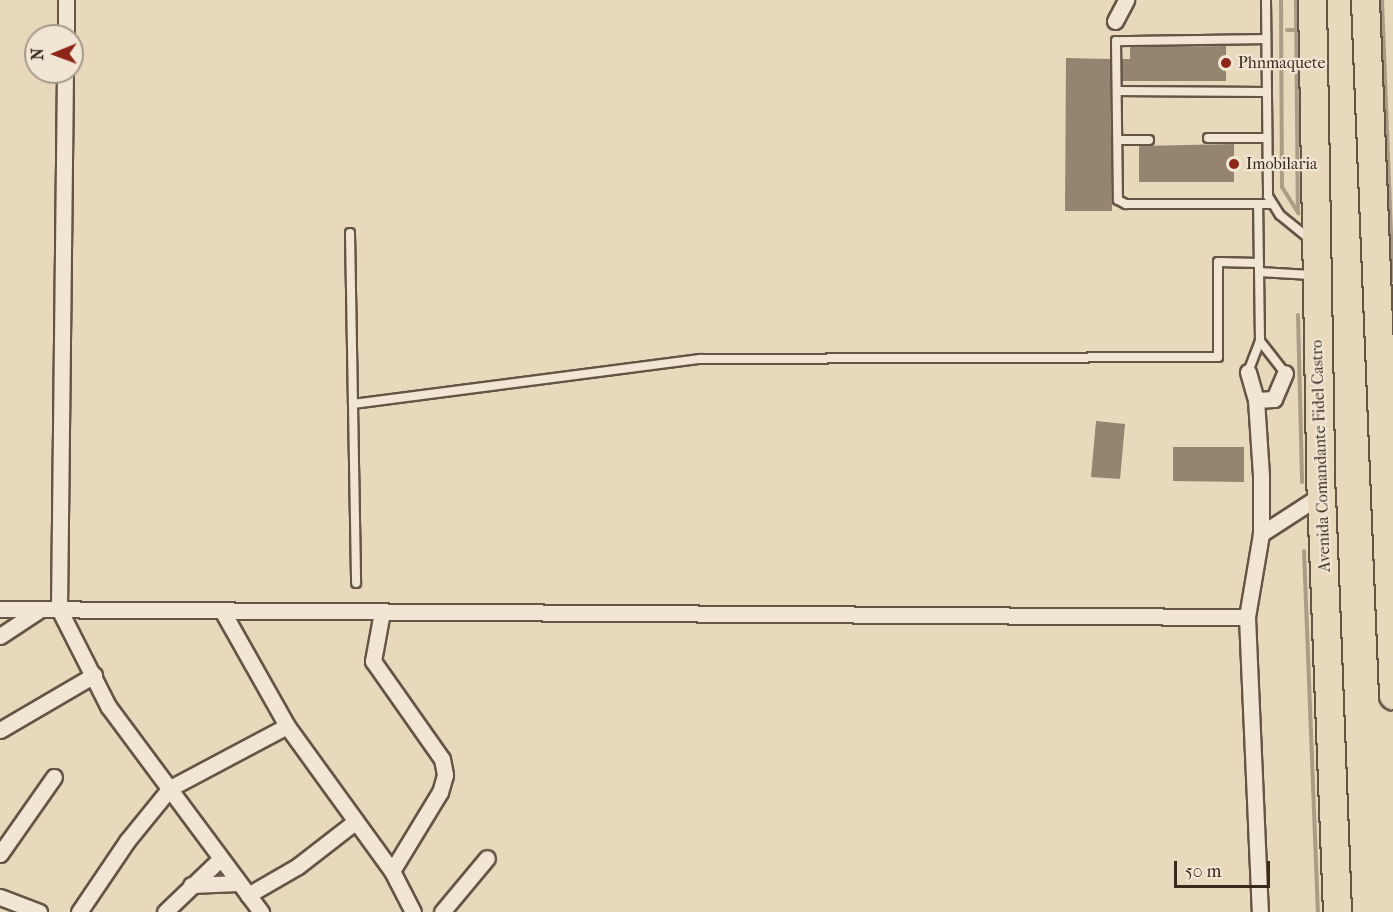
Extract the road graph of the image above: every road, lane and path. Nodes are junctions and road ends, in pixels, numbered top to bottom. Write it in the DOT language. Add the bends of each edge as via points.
graph roads {
  1 [pos="66,0"];
  2 [pos="1126,0"];
  3 [pos="1266,0"];
  4 [pos="1312,0"];
  5 [pos="1365,0"];
  6 [pos="1115,21"];
  7 [pos="66,24"];
  8 [pos="1266,39"];
  9 [pos="65,84"];
  10 [pos="1117,90"];
  11 [pos="1266,92"];
  12 [pos="1208,138"];
  13 [pos="1266,138"];
  14 [pos="1118,140"];
  15 [pos="1149,140"];
  16 [pos="1258,204"];
  17 [pos="1272,204"];
  18 [pos="350,233"];
  19 [pos="1316,244"];
  20 [pos="1259,268"];
  21 [pos="1316,275"];
  22 [pos="1385,293"];
  23 [pos="1260,341"];
  24 [pos="1248,372"];
  25 [pos="1285,373"];
  26 [pos="1256,400"];
  27 [pos="353,404"];
  28 [pos="1322,495"];
  29 [pos="1261,534"];
  30 [pos="356,584"];
  31 [pos="0,609"];
  32 [pos="41,609"];
  33 [pos="58,609"];
  34 [pos="382,612"];
  35 [pos="224,614"];
  36 [pos="1247,618"];
  37 [pos="0,636"];
  38 [pos="93,675"];
  39 [pos="1393,695"];
  40 [pos="287,726"];
  41 [pos="0,730"];
  42 [pos="54,777"];
  43 [pos="170,788"];
  44 [pos="356,821"];
  45 [pos="0,854"];
  46 [pos="487,858"];
  47 [pos="219,860"];
  48 [pos="392,871"];
  49 [pos="238,882"];
  50 [pos="191,885"];
  51 [pos="248,895"];
  52 [pos="0,897"];
  53 [pos="39,912"];
  54 [pos="80,912"];
  55 [pos="165,912"];
  56 [pos="261,912"];
  57 [pos="413,912"];
  58 [pos="442,912"];
  59 [pos="1260,912"];
  60 [pos="1337,912"];
  1 -- 7 [label="street"];
  2 -- 6 [label="street"];
  3 -- 8 [label="lane"];
  4 -- 19 [label="highway, Avenida Comandante Fidel Castro"];
  5 -- 22 [label="highway"];
  8 -- 10 [label="lane" via="1116,41"];
  8 -- 11 [label="lane"];
  9 -- 33 [label="street"];
  10 -- 11 [label="lane"];
  10 -- 14 [label="lane"];
  11 -- 13 [label="lane"];
  12 -- 13 [label="lane"];
  13 -- 17 [label="lane" via="1266,181"];
  14 -- 15 [label="lane"];
  14 -- 16 [label="lane" via="1121,203"];
  16 -- 17 [label="lane"];
  16 -- 20 [label="lane"];
  17 -- 19 [label="lane"];
  18 -- 27 [label="lane"];
  19 -- 21 [label="highway, Avenida Comandante Fidel Castro"];
  20 -- 21 [label="lane"];
  20 -- 23 [label="lane"];
  20 -- 27 [label="lane" via="1218,262 1218,357 700,359"];
  21 -- 28 [label="highway, Avenida Comandante Fidel Castro"];
  22 -- 39 [label="highway"];
  23 -- 24 [label="lane"];
  23 -- 25 [label="lane"];
  24 -- 26 [label="street"];
  25 -- 26 [label="street" via="1274,399"];
  26 -- 29 [label="street"];
  27 -- 30 [label="lane"];
  28 -- 29 [label="street"];
  28 -- 60 [label="highway, Avenida Comandante Fidel Castro"];
  29 -- 36 [label="street"];
  31 -- 32 [label="street"];
  32 -- 33 [label="street"];
  32 -- 37 [label="street"];
  33 -- 35 [label="street"];
  33 -- 38 [label="street"];
  34 -- 35 [label="street"];
  34 -- 36 [label="street"];
  34 -- 48 [label="street" via="373,661 442,759 445,775 440,792"];
  35 -- 40 [label="street"];
  36 -- 59 [label="street"];
  38 -- 41 [label="street"];
  38 -- 43 [label="street" via="108,706"];
  40 -- 43 [label="street"];
  40 -- 44 [label="street"];
  42 -- 45 [label="street"];
  43 -- 47 [label="street"];
  43 -- 54 [label="street" via="127,841"];
  44 -- 48 [label="street"];
  44 -- 51 [label="street" via="298,866"];
  46 -- 58 [label="street"];
  47 -- 49 [label="street"];
  47 -- 50 [label="street"];
  48 -- 57 [label="street"];
  49 -- 50 [label="street"];
  49 -- 51 [label="street"];
  50 -- 55 [label="street"];
  51 -- 56 [label="street"];
  52 -- 53 [label="street"];
}
